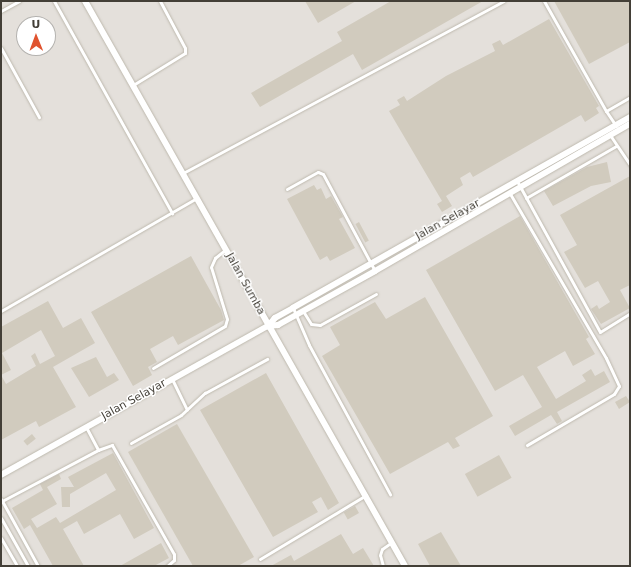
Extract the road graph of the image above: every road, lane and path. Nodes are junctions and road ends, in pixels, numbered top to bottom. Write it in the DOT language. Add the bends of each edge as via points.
graph roads {
  1 [pos="19,1"];
  2 [pos="54,1"];
  3 [pos="85,1"];
  4 [pos="160,1"];
  5 [pos="504,1"];
  6 [pos="544,1"];
  7 [pos="1,12"];
  8 [pos="1,48"];
  9 [pos="133,85"];
  10 [pos="630,97"];
  11 [pos="606,111"];
  12 [pos="39,117"];
  13 [pos="630,117"];
  14 [pos="630,124"];
  15 [pos="617,128"];
  16 [pos="609,133"];
  17 [pos="616,146"];
  18 [pos="630,165"];
  19 [pos="182,173"];
  20 [pos="519,184"];
  21 [pos="287,189"];
  22 [pos="508,190"];
  23 [pos="197,198"];
  24 [pos="526,198"];
  25 [pos="172,213"];
  26 [pos="464,215"];
  27 [pos="411,241"];
  28 [pos="414,248"];
  29 [pos="226,249"];
  30 [pos="371,264"];
  31 [pos="375,271"];
  32 [pos="376,294"];
  33 [pos="292,308"];
  34 [pos="1,311"];
  35 [pos="303,311"];
  36 [pos="630,313"];
  37 [pos="296,314"];
  38 [pos="311,324"];
  39 [pos="268,326"];
  40 [pos="303,329"];
  41 [pos="267,359"];
  42 [pos="153,368"];
  43 [pos="172,379"];
  44 [pos="187,410"];
  45 [pos="86,427"];
  46 [pos="131,443"];
  47 [pos="527,445"];
  48 [pos="98,450"];
  49 [pos="1,474"];
  50 [pos="390,494"];
  51 [pos="366,496"];
  52 [pos="2,500"];
  53 [pos="1,518"];
  54 [pos="1,538"];
  55 [pos="392,542"];
  56 [pos="260,559"];
  57 [pos="17,566"];
  58 [pos="28,566"];
  59 [pos="38,566"];
  60 [pos="167,566"];
  61 [pos="383,566"];
  62 [pos="406,566"];
  1 -- 7 [label="lane"];
  2 -- 25 [label="lane"];
  3 -- 9 [label="street, Jalan Sumba"];
  4 -- 9 [label="lane" via="185,48 185,53"];
  5 -- 19 [label="lane"];
  6 -- 11 [label="lane"];
  8 -- 12 [label="lane"];
  9 -- 19 [label="street, Jalan Sumba"];
  10 -- 11 [label="lane"];
  11 -- 15 [label="lane"];
  13 -- 15 [label="street, Jalan Selayar"];
  14 -- 15 [label="street, Jalan Selayar"];
  15 -- 16 [label="street, Jalan Selayar"];
  16 -- 17 [label="lane"];
  16 -- 20 [label="street, Jalan Selayar"];
  17 -- 18 [label="lane"];
  17 -- 24 [label="lane"];
  19 -- 23 [label="street, Jalan Sumba"];
  20 -- 22 [label="street, Jalan Selayar"];
  20 -- 24 [label="lane"];
  21 -- 30 [label="lane" via="318,172 323,174"];
  22 -- 26 [label="street, Jalan Selayar"];
  22 -- 47 [label="lane" via="606,358 619,386 614,394"];
  23 -- 25 [label="lane"];
  23 -- 29 [label="street, Jalan Sumba"];
  24 -- 36 [label="lane" via="600,332"];
  25 -- 34 [label="lane"];
  26 -- 27 [label="street, Jalan Selayar"];
  26 -- 28 [label="street, Jalan Selayar"];
  27 -- 28 [label="street"];
  27 -- 30 [label="street, Jalan Selayar"];
  28 -- 31 [label="street, Jalan Selayar"];
  29 -- 39 [label="street, Jalan Sumba"];
  29 -- 42 [label="lane" via="215,258 210,267 227,319 225,326"];
  30 -- 31 [label="lane"];
  30 -- 33 [label="street, Jalan Selayar"];
  31 -- 35 [label="street, Jalan Selayar"];
  32 -- 38 [label="lane" via="320,325"];
  33 -- 37 [label="lane"];
  33 -- 39 [label="street, Jalan Selayar" via="275,318"];
  35 -- 37 [label="street, Jalan Selayar"];
  35 -- 38 [label="lane"];
  37 -- 39 [label="street, Jalan Selayar" via="278,325"];
  37 -- 40 [label="lane"];
  38 -- 40 [label="lane"];
  39 -- 43 [label="street, Jalan Selayar"];
  39 -- 51 [label="street, Jalan Sumba"];
  40 -- 50 [label="lane"];
  41 -- 44 [label="lane" via="205,393"];
  43 -- 44 [label="lane"];
  43 -- 45 [label="street, Jalan Selayar"];
  44 -- 46 [label="lane"];
  45 -- 48 [label="lane"];
  45 -- 49 [label="street, Jalan Selayar"];
  48 -- 52 [label="lane"];
  48 -- 60 [label="lane" via="108,445 115,448 174,554 174,560"];
  51 -- 55 [label="street, Jalan Sumba"];
  51 -- 56 [label="lane"];
  52 -- 59 [label="lane"];
  53 -- 58 [label="lane"];
  54 -- 57 [label="lane"];
  55 -- 61 [label="lane" via="382,549 380,555"];
  55 -- 62 [label="street, Jalan Sumba"];
}
